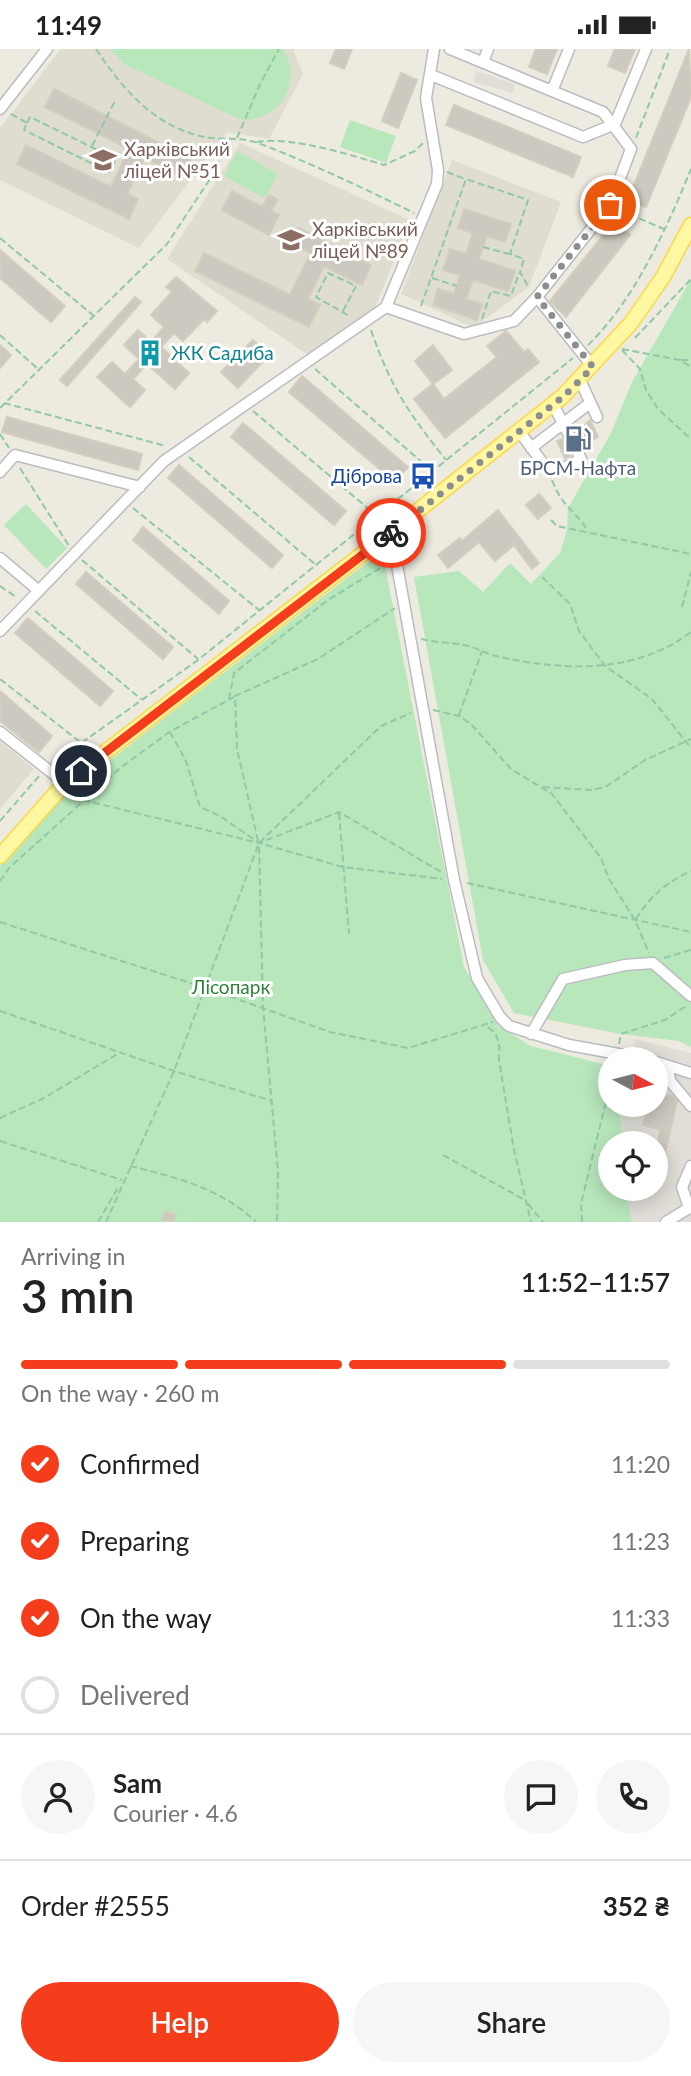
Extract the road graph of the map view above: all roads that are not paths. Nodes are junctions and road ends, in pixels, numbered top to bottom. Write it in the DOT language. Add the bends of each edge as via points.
graph roads {
  1 [pos="47,49"];
  2 [pos="434,49"];
  3 [pos="450,49"];
  4 [pos="488,49"];
  5 [pos="569,49"];
  6 [pos="646,49"];
  7 [pos="483,62"];
  8 [pos="432,75"];
  9 [pos="552,91"];
  10 [pos="0,109"];
  11 [pos="615,124"];
  12 [pos="691,225"];
  13 [pos="537,297"];
  14 [pos="386,307"];
  15 [pos="593,367"];
  16 [pos="580,380"];
  17 [pos="590,403"];
  18 [pos="553,404"];
  19 [pos="597,417"];
  20 [pos="562,423"];
  21 [pos="519,431"];
  22 [pos="531,447"];
  23 [pos="0,472"];
  24 [pos="140,487"];
  25 [pos="391,533"];
  26 [pos="0,558"];
  27 [pos="39,591"];
  28 [pos="0,631"];
  29 [pos="0,731"];
  30 [pos="65,783"];
  31 [pos="0,856"];
  32 [pos="691,996"];
  33 [pos="531,1034"];
  34 [pos="598,1050"];
  35 [pos="668,1067"];
  36 [pos="691,1073"];
  37 [pos="691,1106"];
  38 [pos="691,1166"];
  39 [pos="690,1207"];
  40 [pos="666,1222"];
  1 -- 10 [label="lane"];
  2 -- 8 [label="lane"];
  3 -- 7 [label="lane"];
  4 -- 7 [label="lane"];
  5 -- 9 [label="lane"];
  6 -- 11 [label="lane"];
  7 -- 9 [label="lane"];
  8 -- 11 [label="lane" via="583,137"];
  8 -- 14 [label="lane" via="426,98 437,184"];
  9 -- 11 [label="lane" via="603,112"];
  11 -- 13 [label="lane" via="631,149 610,205"];
  12 -- 15 [label="main road" via="663,277"];
  13 -- 14 [label="lane" via="514,321 464,334"];
  13 -- 15 [label="lane"];
  14 -- 24 [label="lane" via="164,461"];
  15 -- 16 [label="main road"];
  16 -- 17 [label="lane"];
  16 -- 18 [label="main road"];
  17 -- 19 [label="lane"];
  17 -- 20 [label="lane"];
  18 -- 20 [label="lane"];
  18 -- 21 [label="main road"];
  20 -- 22 [label="lane"];
  20 -- 22 [label="lane" via="581,459 558,471 545,467"];
  21 -- 22 [label="lane"];
  21 -- 25 [label="main road"];
  23 -- 24 [label="lane" via="15,455"];
  24 -- 27 [label="lane"];
  25 -- 30 [label="main road"];
  25 -- 33 [label="lane" via="454,880 477,978 500,1017"];
  26 -- 27 [label="lane"];
  27 -- 28 [label="lane"];
  29 -- 30 [label="lane"];
  30 -- 31 [label="main road"];
  32 -- 33 [label="lane" via="653,963 563,979"];
  33 -- 34 [label="lane"];
  35 -- 36 [label="lane"];
  35 -- 37 [label="lane" via="670,1081"];
  38 -- 39 [label="lane" via="682,1187"];
  39 -- 40 [label="lane"];
}
